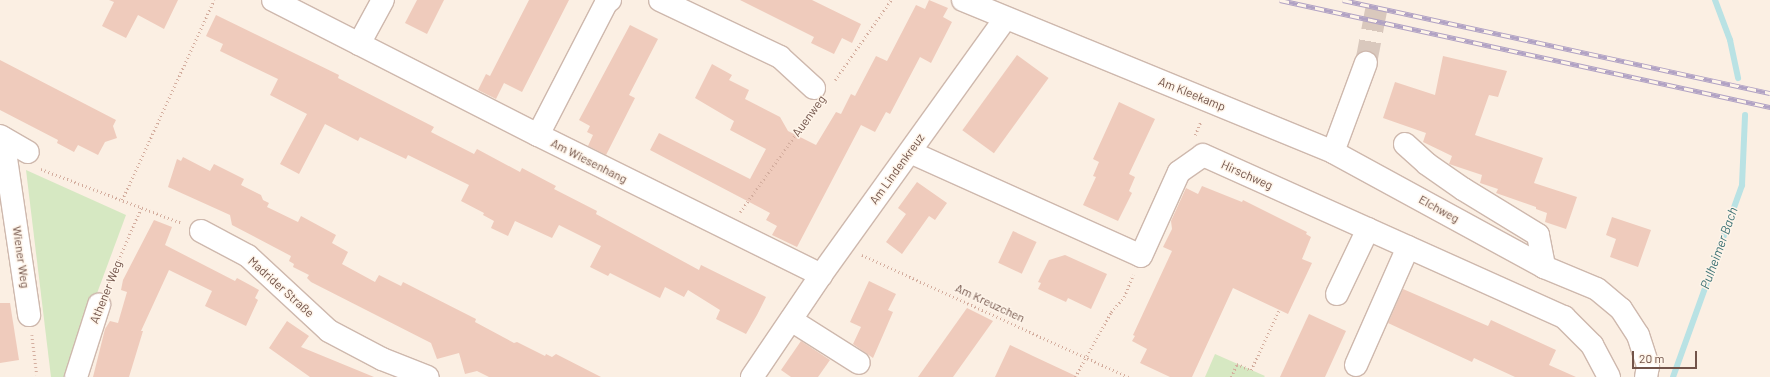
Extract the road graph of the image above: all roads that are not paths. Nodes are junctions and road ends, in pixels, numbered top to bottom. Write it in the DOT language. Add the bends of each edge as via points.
graph roads {
  1 [pos="273,0"];
  2 [pos="383,0"];
  3 [pos="610,0"];
  4 [pos="660,0"];
  5 [pos="963,0"];
  6 [pos="1005,19"];
  7 [pos="359,44"];
  8 [pos="1366,63"];
  9 [pos="821,92"];
  10 [pos="538,136"];
  11 [pos="1,137"];
  12 [pos="1405,144"];
  13 [pos="28,152"];
  14 [pos="910,152"];
  15 [pos="1333,152"];
  16 [pos="1368,229"];
  17 [pos="201,230"];
  18 [pos="1408,247"];
  19 [pos="1544,267"];
  20 [pos="822,275"];
  21 [pos="1337,294"];
  22 [pos="99,305"];
  23 [pos="29,315"];
  24 [pos="791,320"];
  25 [pos="859,363"];
  26 [pos="1356,364"];
  27 [pos="76,377"];
  28 [pos="428,377"];
  29 [pos="752,377"];
  30 [pos="1609,377"];
  31 [pos="1646,377"];
  1 -- 7 [label="street, Am Wiesenhang"];
  2 -- 7 [label="street"];
  3 -- 10 [label="street" via="606,3"];
  4 -- 9 [label="street, Auenweg" via="780,57"];
  5 -- 6 [label="street, Am Kleekamp"];
  6 -- 14 [label="street, Am Lindenkreuz"];
  6 -- 15 [label="street, Am Kleekamp"];
  7 -- 10 [label="street, Am Wiesenhang"];
  8 -- 15 [label="street"];
  10 -- 20 [label="street, Am Wiesenhang"];
  11 -- 13 [label="street"];
  11 -- 23 [label="street, Wiener Weg"];
  12 -- 19 [label="street" via="1427,164 1457,185 1538,235"];
  14 -- 16 [label="street, Hirschweg" via="1140,256 1179,172 1203,155"];
  14 -- 20 [label="street, Am Lindenkreuz"];
  15 -- 19 [label="street, Elchweg"];
  16 -- 18 [label="street, Hirschweg"];
  16 -- 21 [label="street"];
  17 -- 28 [label="street, Madrider Straße" via="248,256 329,331 382,359"];
  18 -- 26 [label="street"];
  18 -- 30 [label="street, Hirschweg" via="1564,317 1592,345"];
  19 -- 31 [label="street, Elchweg" via="1597,289 1621,309 1638,335 1648,366"];
  20 -- 24 [label="street, Am Lindenkreuz"];
  22 -- 27 [label="street, Athener Weg"];
  24 -- 25 [label="street"];
  24 -- 29 [label="street, Am Lindenkreuz"];
}
